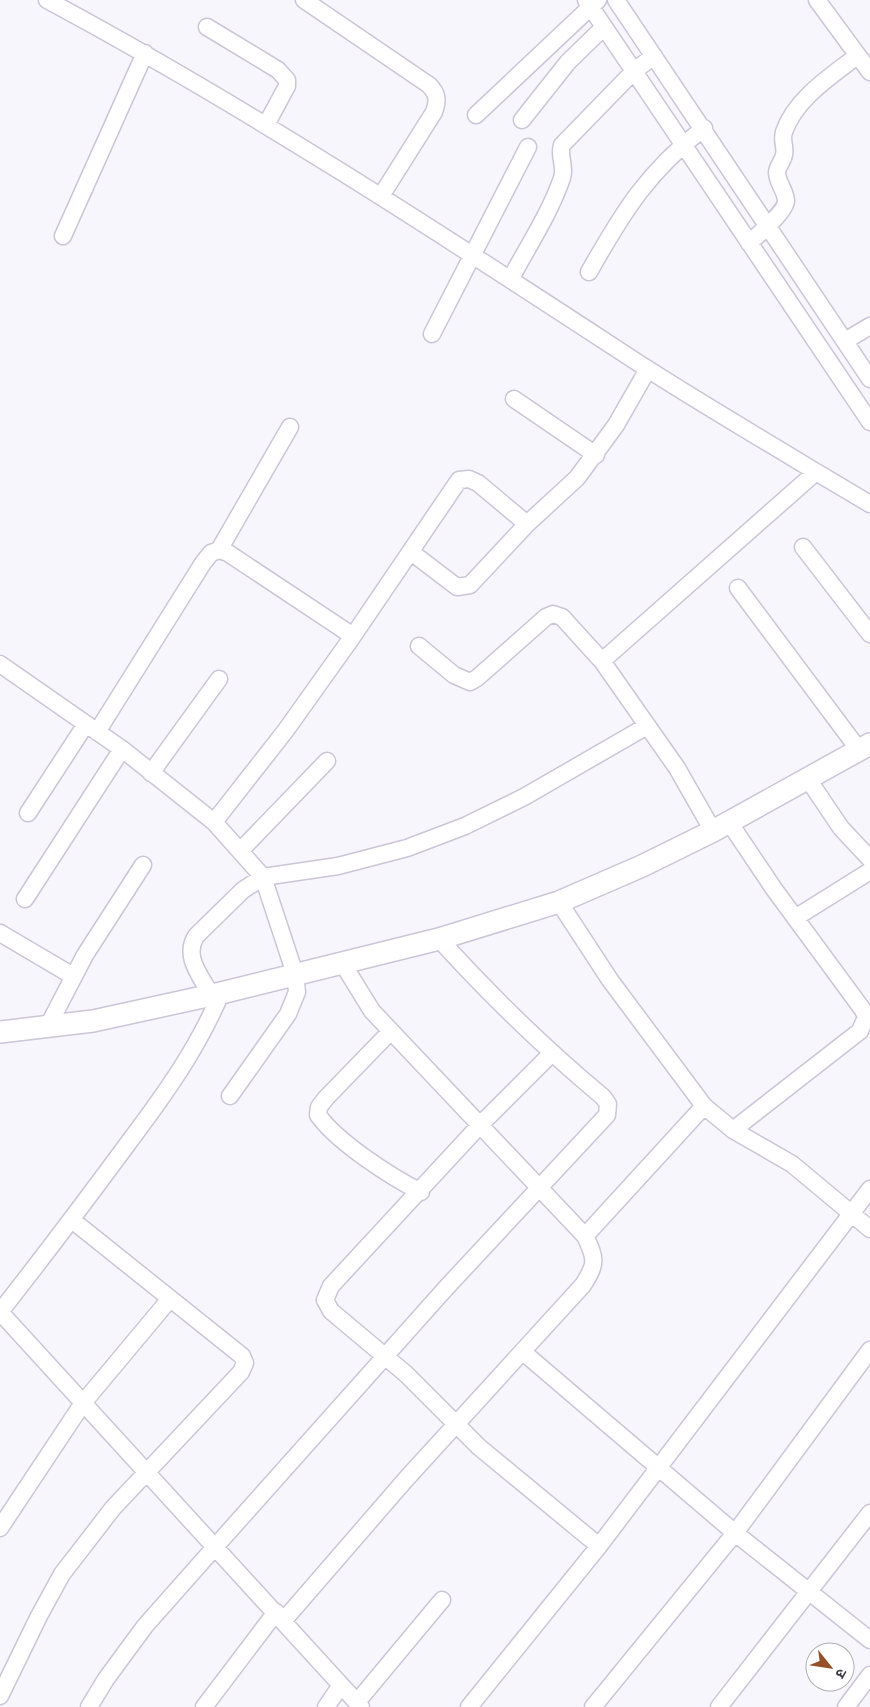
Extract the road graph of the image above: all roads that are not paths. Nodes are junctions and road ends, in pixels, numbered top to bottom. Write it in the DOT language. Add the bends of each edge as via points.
graph roads {
  1 [pos="47,0"];
  2 [pos="304,0"];
  3 [pos="616,0"];
  4 [pos="817,0"];
  5 [pos="591,2"];
  6 [pos="207,27"];
  7 [pos="604,27"];
  8 [pos="146,52"];
  9 [pos="654,56"];
  10 [pos="858,56"];
  11 [pos="634,71"];
  12 [pos="870,72"];
  13 [pos="476,116"];
  14 [pos="522,120"];
  15 [pos="266,125"];
  16 [pos="704,128"];
  17 [pos="683,143"];
  18 [pos="528,147"];
  19 [pos="743,188"];
  20 [pos="381,196"];
  21 [pos="723,203"];
  22 [pos="767,226"];
  23 [pos="63,236"];
  24 [pos="749,243"];
  25 [pos="473,254"];
  26 [pos="589,272"];
  27 [pos="511,278"];
  28 [pos="870,326"];
  29 [pos="432,334"];
  30 [pos="840,334"];
  31 [pos="815,341"];
  32 [pos="648,369"];
  33 [pos="870,379"];
  34 [pos="514,399"];
  35 [pos="870,422"];
  36 [pos="290,427"];
  37 [pos="596,454"];
  38 [pos="816,472"];
  39 [pos="870,504"];
  40 [pos="527,524"];
  41 [pos="803,547"];
  42 [pos="219,550"];
  43 [pos="410,552"];
  44 [pos="738,588"];
  45 [pos="870,634"];
  46 [pos="354,636"];
  47 [pos="419,646"];
  48 [pos="602,661"];
  49 [pos="0,664"];
  50 [pos="219,679"];
  51 [pos="647,726"];
  52 [pos="92,728"];
  53 [pos="864,747"];
  54 [pos="122,750"];
  55 [pos="326,761"];
  56 [pos="151,773"];
  57 [pos="808,779"];
  58 [pos="28,813"];
  59 [pos="214,822"];
  60 [pos="721,826"];
  61 [pos="241,850"];
  62 [pos="870,860"];
  63 [pos="143,865"];
  64 [pos="870,871"];
  65 [pos="263,877"];
  66 [pos="25,899"];
  67 [pos="559,902"];
  68 [pos="795,918"];
  69 [pos="0,933"];
  70 [pos="439,940"];
  71 [pos="343,964"];
  72 [pos="296,974"];
  73 [pos="73,976"];
  74 [pos="216,994"];
  75 [pos="48,1026"];
  76 [pos="391,1031"];
  77 [pos="0,1032"];
  78 [pos="551,1054"];
  79 [pos="230,1096"];
  80 [pos="704,1106"];
  81 [pos="480,1125"];
  82 [pos="733,1130"];
  83 [pos="541,1188"];
  84 [pos="870,1189"];
  85 [pos="420,1192"];
  86 [pos="850,1213"];
  87 [pos="72,1220"];
  88 [pos="870,1229"];
  89 [pos="585,1236"];
  90 [pos="169,1300"];
  91 [pos="0,1312"];
  92 [pos="870,1350"];
  93 [pos="523,1352"];
  94 [pos="386,1356"];
  95 [pos="83,1403"];
  96 [pos="457,1424"];
  97 [pos="657,1468"];
  98 [pos="148,1473"];
  99 [pos="870,1513"];
  100 [pos="0,1528"];
  101 [pos="735,1533"];
  102 [pos="599,1546"];
  103 [pos="215,1547"];
  104 [pos="809,1592"];
  105 [pos="442,1600"];
  106 [pos="280,1616"];
  107 [pos="870,1640"];
  108 [pos="870,1675"];
  109 [pos="341,1684"];
  110 [pos="0,1696"];
  111 [pos="359,1705"];
  112 [pos="89,1707"];
  113 [pos="204,1707"];
  114 [pos="326,1707"];
  115 [pos="469,1707"];
  116 [pos="594,1707"];
  117 [pos="719,1707"];
  118 [pos="846,1707"];
  1 -- 8 [label="street"];
  2 -- 20 [label="street" via="436,92 438,102 434,112"];
  3 -- 9 [label="street"];
  4 -- 10 [label="street"];
  5 -- 7 [label="street"];
  5 -- 13 [label="street"];
  6 -- 15 [label="street" via="278,70 288,80"];
  7 -- 11 [label="street"];
  7 -- 14 [label="street" via="568,62"];
  8 -- 15 [label="street"];
  8 -- 23 [label="street"];
  9 -- 11 [label="street"];
  9 -- 16 [label="street"];
  10 -- 12 [label="street"];
  10 -- 22 [label="street" via="806,99 787,125 782,136 784,155 777,172 786,204"];
  11 -- 17 [label="street"];
  11 -- 27 [label="street" via="562,145 560,155 564,170 559,186"];
  15 -- 20 [label="street"];
  16 -- 17 [label="street"];
  16 -- 19 [label="street"];
  17 -- 21 [label="street"];
  17 -- 26 [label="street" via="633,197"];
  18 -- 25 [label="street"];
  19 -- 21 [label="street"];
  19 -- 22 [label="street"];
  20 -- 25 [label="street"];
  21 -- 24 [label="street"];
  22 -- 24 [label="street"];
  22 -- 30 [label="street"];
  24 -- 31 [label="street"];
  25 -- 27 [label="street"];
  25 -- 29 [label="street"];
  27 -- 32 [label="street"];
  28 -- 30 [label="street"];
  30 -- 31 [label="street"];
  30 -- 33 [label="street"];
  31 -- 35 [label="street"];
  32 -- 37 [label="street"];
  32 -- 38 [label="street"];
  34 -- 37 [label="street"];
  36 -- 42 [label="street"];
  37 -- 40 [label="street" via="577,478"];
  38 -- 39 [label="street"];
  38 -- 48 [label="street"];
  40 -- 43 [label="street" via="464,588"];
  40 -- 43 [label="street" via="478,483 469,479 459,480"];
  41 -- 45 [label="street"];
  42 -- 46 [label="street"];
  42 -- 52 [label="street" via="211,553 203,563"];
  43 -- 46 [label="street"];
  44 -- 53 [label="street"];
  46 -- 59 [label="street"];
  47 -- 48 [label="street" via="454,675 470,682 553,614 562,617"];
  48 -- 51 [label="street"];
  49 -- 52 [label="street"];
  50 -- 56 [label="street"];
  51 -- 60 [label="street"];
  51 -- 65 [label="street" via="524,797 465,826 407,848 338,866"];
  52 -- 54 [label="street"];
  52 -- 58 [label="street"];
  53 -- 57 [label="street"];
  54 -- 56 [label="street"];
  54 -- 66 [label="street"];
  55 -- 61 [label="street"];
  56 -- 59 [label="street"];
  57 -- 60 [label="street"];
  57 -- 62 [label="street" via="840,828"];
  59 -- 61 [label="street"];
  60 -- 67 [label="street" via="642,866"];
  60 -- 68 [label="street"];
  61 -- 65 [label="street"];
  63 -- 73 [label="street"];
  64 -- 68 [label="street"];
  65 -- 72 [label="street"];
  65 -- 74 [label="street" via="243,890 190,945 194,962"];
  67 -- 70 [label="street"];
  67 -- 80 [label="street" via="610,980"];
  68 -- 82 [label="street" via="863,1010 864,1024 852,1038"];
  69 -- 73 [label="street"];
  70 -- 71 [label="street"];
  70 -- 78 [label="street"];
  71 -- 72 [label="street"];
  71 -- 76 [label="street" via="372,1011"];
  72 -- 74 [label="street"];
  72 -- 79 [label="street" via="294,1004"];
  73 -- 75 [label="street"];
  74 -- 75 [label="street" via="93,1021"];
  74 -- 87 [label="street" via="207,1028 189,1059"];
  75 -- 77 [label="street"];
  76 -- 81 [label="street"];
  76 -- 85 [label="street" via="326,1098 318,1115 329,1128 383,1171"];
  78 -- 81 [label="street"];
  78 -- 83 [label="street" via="604,1097 609,1110 601,1123"];
  80 -- 82 [label="street"];
  80 -- 89 [label="street"];
  81 -- 83 [label="street"];
  81 -- 85 [label="street"];
  82 -- 86 [label="street" via="792,1164"];
  83 -- 89 [label="street"];
  83 -- 94 [label="street"];
  84 -- 86 [label="street"];
  85 -- 94 [label="street" via="331,1286 326,1300 331,1311"];
  86 -- 88 [label="street"];
  86 -- 97 [label="street"];
  87 -- 90 [label="street"];
  87 -- 91 [label="street"];
  89 -- 93 [label="street" via="594,1255 593,1269 583,1285"];
  90 -- 95 [label="street"];
  90 -- 98 [label="street" via="242,1356 245,1363 241,1372"];
  91 -- 95 [label="street"];
  92 -- 101 [label="street"];
  93 -- 96 [label="street"];
  93 -- 97 [label="street"];
  94 -- 96 [label="street"];
  94 -- 103 [label="street"];
  95 -- 98 [label="street"];
  95 -- 100 [label="street"];
  96 -- 102 [label="street" via="479,1447"];
  96 -- 106 [label="street"];
  97 -- 101 [label="street"];
  97 -- 102 [label="street"];
  98 -- 103 [label="street"];
  98 -- 110 [label="street" via="113,1508 62,1574"];
  99 -- 104 [label="street"];
  101 -- 104 [label="street"];
  101 -- 116 [label="street"];
  102 -- 115 [label="street"];
  103 -- 106 [label="street"];
  103 -- 112 [label="street" via="145,1626"];
  104 -- 107 [label="street"];
  104 -- 117 [label="street"];
  105 -- 111 [label="street"];
  106 -- 109 [label="street"];
  106 -- 113 [label="street"];
  108 -- 118 [label="street"];
  109 -- 111 [label="street"];
  109 -- 114 [label="street"];
}
